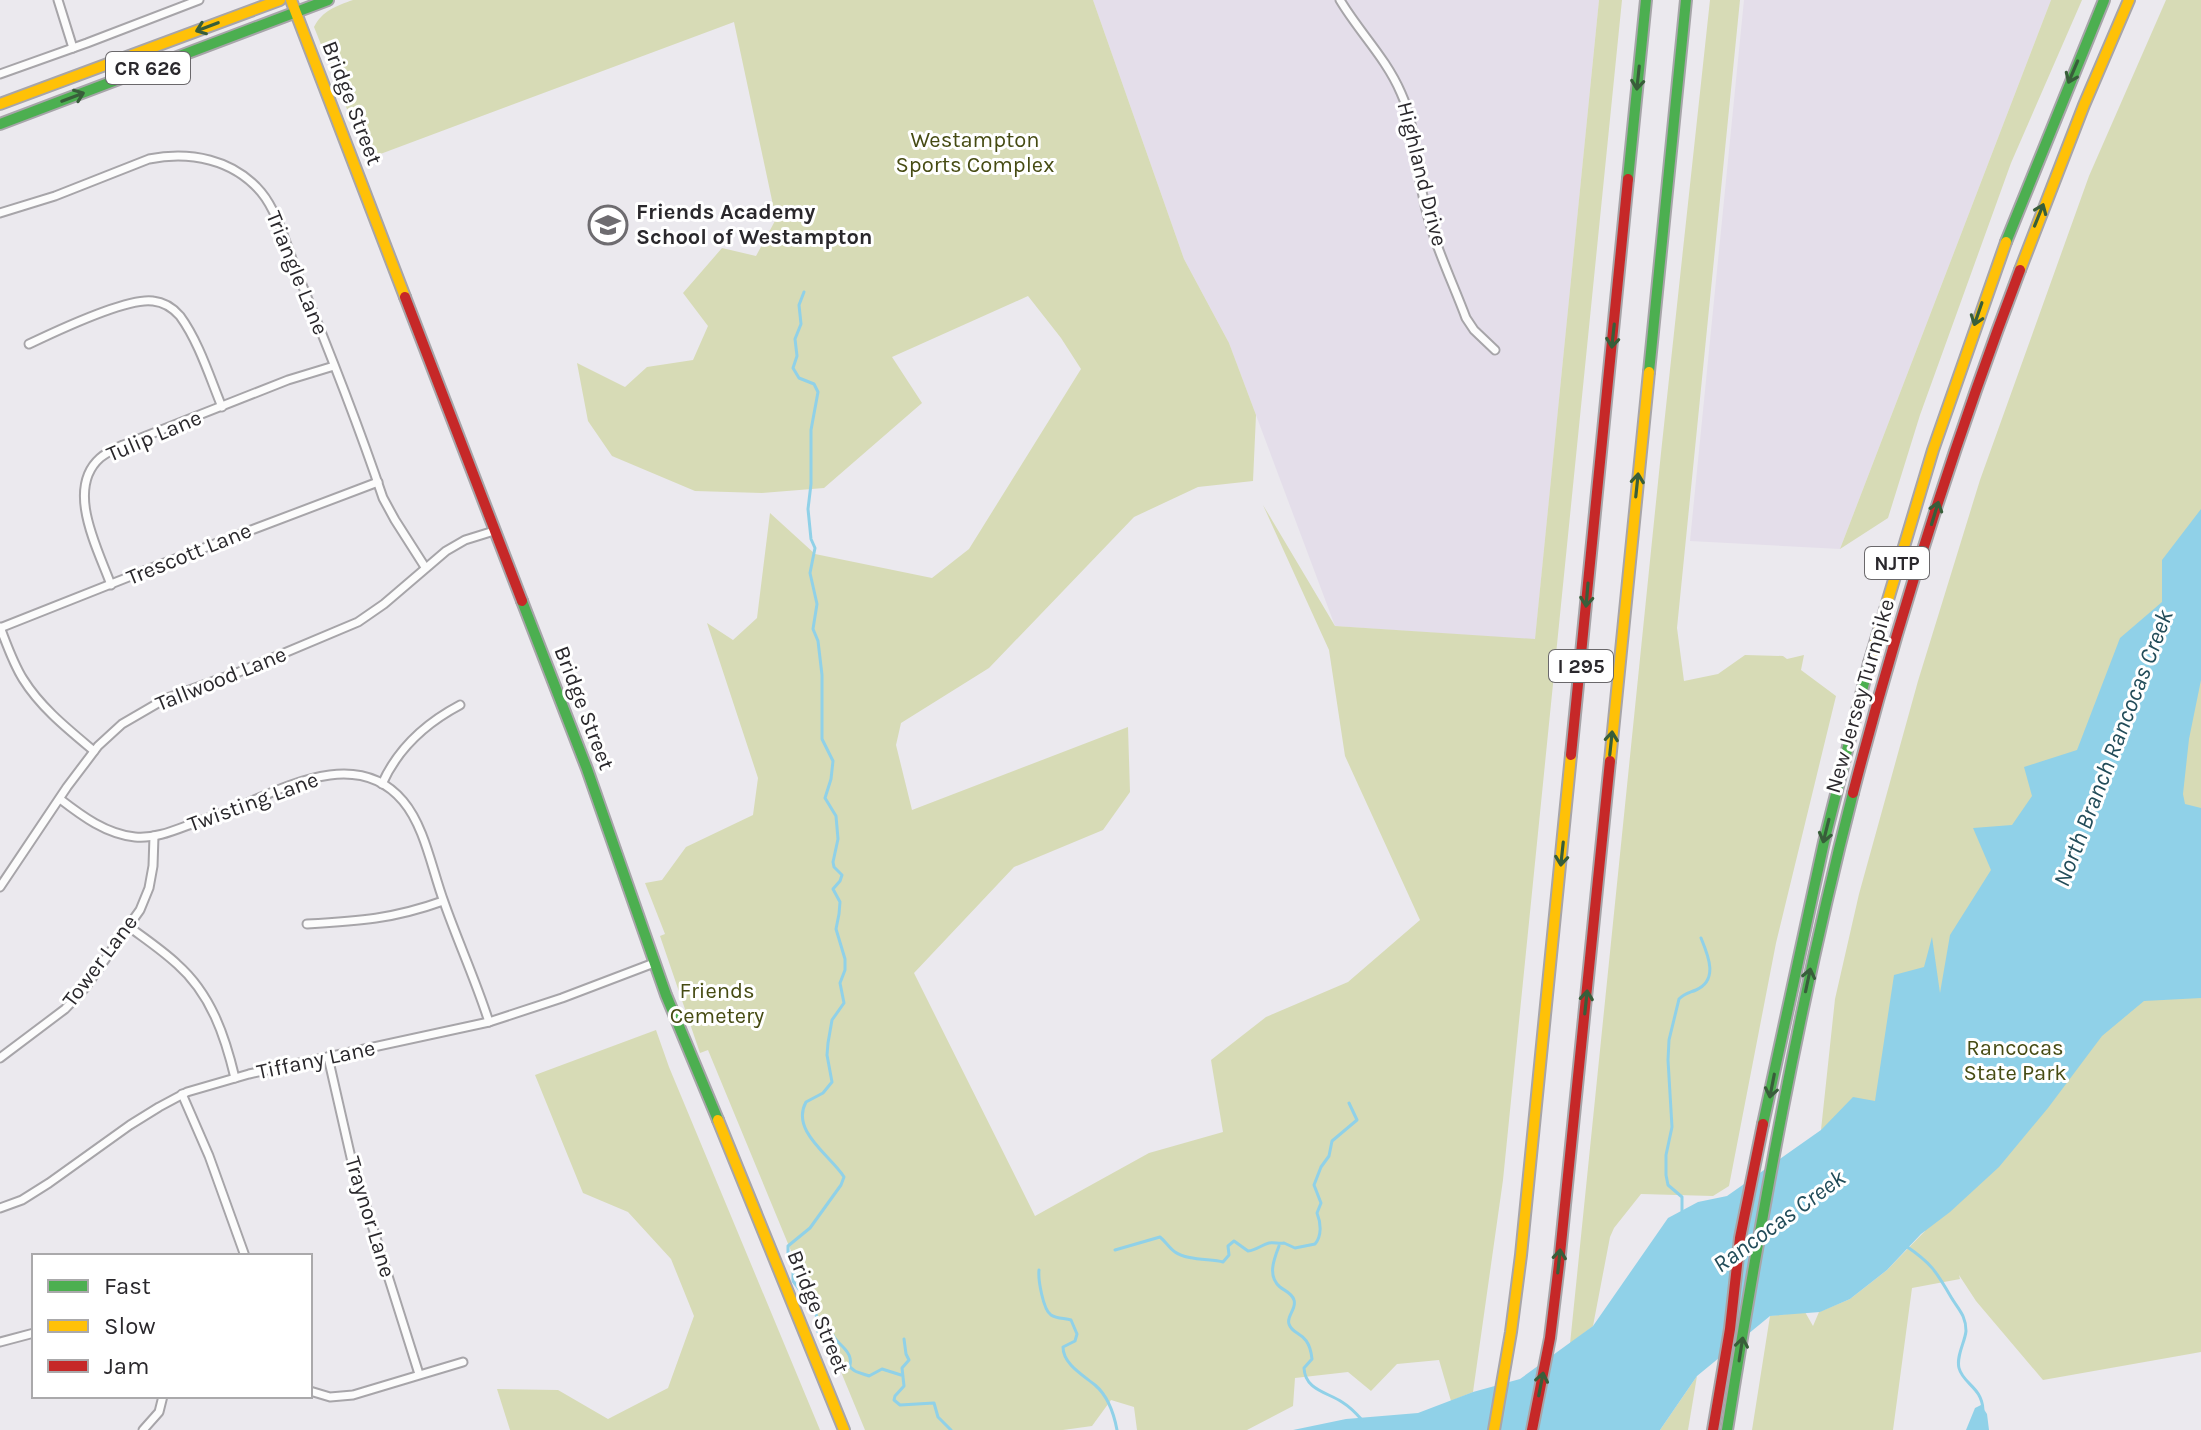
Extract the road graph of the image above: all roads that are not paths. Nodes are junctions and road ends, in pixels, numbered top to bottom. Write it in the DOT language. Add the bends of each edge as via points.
graph roads {
  1 [pos="58,0"];
  2 [pos="199,0"];
  3 [pos="280,0"];
  4 [pos="291,0"];
  5 [pos="328,0"];
  6 [pos="1340,0"];
  7 [pos="1646,0"];
  8 [pos="1686,0"];
  9 [pos="2104,0"];
  10 [pos="2129,0"];
  11 [pos="295,12"];
  12 [pos="73,48"];
  13 [pos="0,74"];
  14 [pos="0,104"];
  15 [pos="0,124"];
  16 [pos="0,213"];
  17 [pos="29,344"];
  18 [pos="1495,350"];
  19 [pos="334,366"];
  20 [pos="222,407"];
  21 [pos="378,482"];
  22 [pos="494,531"];
  23 [pos="425,567"];
  24 [pos="111,585"];
  25 [pos="0,628"];
  26 [pos="460,705"];
  27 [pos="94,751"];
  28 [pos="382,784"];
  29 [pos="60,799"];
  30 [pos="154,836"];
  31 [pos="0,887"];
  32 [pos="443,901"];
  33 [pos="307,924"];
  34 [pos="128,926"];
  35 [pos="654,963"];
  36 [pos="489,1022"];
  37 [pos="328,1057"];
  38 [pos="0,1058"];
  39 [pos="235,1078"];
  40 [pos="182,1094"];
  41 [pos="0,1208"];
  42 [pos="244,1254"];
  43 [pos="32,1334"];
  44 [pos="0,1342"];
  45 [pos="463,1362"];
  46 [pos="419,1374"];
  47 [pos="312,1392"];
  48 [pos="162,1398"];
  49 [pos="1727,1428"];
  50 [pos="143,1430"];
  51 [pos="844,1430"];
  52 [pos="1494,1430"];
  53 [pos="1532,1430"];
  54 [pos="1713,1430"];
  1 -- 12 [label="street"];
  2 -- 12 [label="street"];
  3 -- 14 [label="main road, CR 626, one-way"];
  4 -- 11 [label="main road, Bridge Street"];
  5 -- 11 [label="main road, CR 626"];
  6 -- 18 [label="street, Highland Drive" via="1401,92 1431,226 1466,318"];
  7 -- 52 [label="main road, I 295, one-way" via="1522,1242"];
  53 -- 8 [label="main road, I 295, one-way" via="1559,1264"];
  9 -- 54 [label="main road, New Jersey Turnpike / NJTP, one-way" via="1993,273 1916,500 1862,688 1758,1147"];
  49 -- 10 [label="main road, New Jersey Turnpike / NJTP, one-way" via="1808,980 1897,632 1997,327"];
  15 -- 11 [label="main road, CR 626, one-way"];
  11 -- 22 [label="main road, Bridge Street"];
  12 -- 13 [label="street"];
  16 -- 19 [label="street, Triangle Lane" via="149,159 201,157 227,166 268,203"];
  17 -- 20 [label="street" via="120,306 164,304 181,317 192,336"];
  19 -- 20 [label="street, Tulip Lane"];
  19 -- 21 [label="street, Triangle Lane"];
  20 -- 24 [label="street, Tulip Lane" via="123,445 95,463 84,502"];
  21 -- 23 [label="street, Triangle Lane"];
  21 -- 24 [label="street, Trescott Lane"];
  22 -- 23 [label="street, Tallwood Lane" via="465,540"];
  22 -- 35 [label="main road, Bridge Street" via="591,780"];
  23 -- 27 [label="street, Tallwood Lane" via="358,622 158,703 122,724"];
  24 -- 25 [label="street, Trescott Lane"];
  25 -- 27 [label="street" via="29,689"];
  26 -- 28 [label="street" via="409,742"];
  27 -- 29 [label="street, Tallwood Lane"];
  28 -- 30 [label="street, Twisting Lane" via="340,773 315,777"];
  28 -- 32 [label="street, Twisting Lane" via="396,793 417,824"];
  29 -- 30 [label="street, Twisting Lane" via="112,831"];
  29 -- 31 [label="street, Tallwood Lane"];
  30 -- 34 [label="street, Tower Lane" via="149,888"];
  32 -- 33 [label="street" via="377,919"];
  32 -- 36 [label="street, Twisting Lane"];
  34 -- 38 [label="street, Tower Lane" via="65,1009"];
  34 -- 39 [label="street" via="177,964 200,990 225,1040"];
  35 -- 36 [label="street, Tiffany Lane"];
  35 -- 51 [label="main road, Bridge Street"];
  36 -- 37 [label="street, Tiffany Lane"];
  37 -- 39 [label="street, Tiffany Lane"];
  37 -- 46 [label="street, Traynor Lane" via="352,1162"];
  39 -- 40 [label="street, Tiffany Lane"];
  40 -- 41 [label="street, Tiffany Lane" via="22,1200"];
  40 -- 42 [label="street"];
  43 -- 44 [label="street"];
  45 -- 46 [label="street"];
  46 -- 47 [label="street" via="353,1395"];
  48 -- 50 [label="street" via="159,1412"];
}
